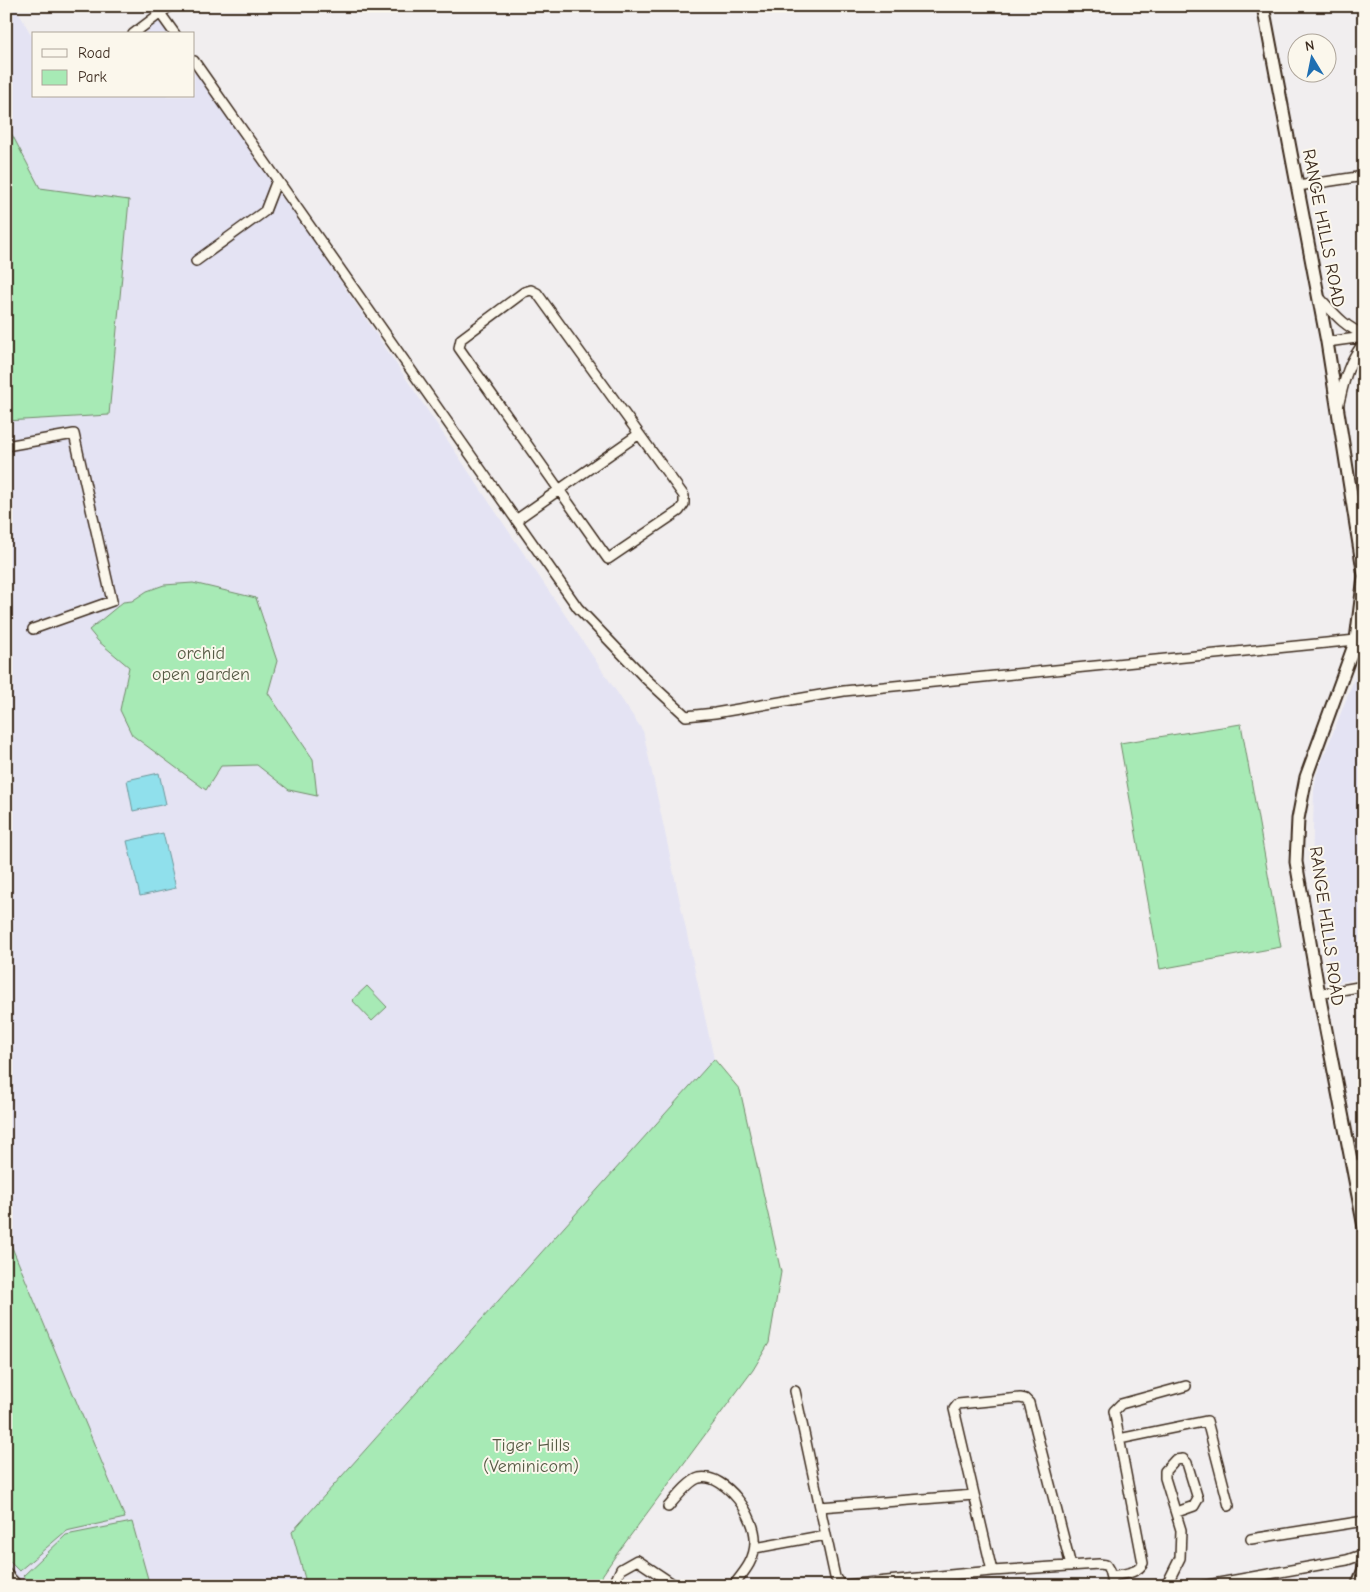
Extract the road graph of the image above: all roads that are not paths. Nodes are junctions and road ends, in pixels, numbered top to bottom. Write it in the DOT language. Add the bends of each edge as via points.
graph roads {
  1 [pos="170,6"];
  2 [pos="1264,6"];
  3 [pos="160,13"];
  4 [pos="136,32"];
  5 [pos="174,32"];
  6 [pos="195,62"];
  7 [pos="1364,176"];
  8 [pos="277,180"];
  9 [pos="1298,186"];
  10 [pos="196,261"];
  11 [pos="1319,297"];
  12 [pos="1364,335"];
  13 [pos="1328,342"];
  14 [pos="1364,343"];
  15 [pos="1338,409"];
  16 [pos="639,434"];
  17 [pos="6,446"];
  18 [pos="559,490"];
  19 [pos="516,520"];
  20 [pos="1364,576"];
  21 [pos="33,629"];
  22 [pos="1356,640"];
  23 [pos="1364,986"];
  24 [pos="1319,994"];
  25 [pos="1364,1163"];
  26 [pos="1352,1166"];
  27 [pos="1364,1227"];
  28 [pos="1186,1386"];
  29 [pos="795,1391"];
  30 [pos="1119,1439"];
  31 [pos="974,1495"];
  32 [pos="1229,1506"];
  33 [pos="668,1507"];
  34 [pos="820,1507"];
  35 [pos="1177,1512"];
  36 [pos="1364,1521"];
  37 [pos="826,1535"];
  38 [pos="1250,1539"];
  39 [pos="755,1548"];
  40 [pos="1364,1554"];
  41 [pos="1071,1566"];
  42 [pos="1364,1569"];
  43 [pos="992,1571"];
  44 [pos="6,1573"];
  45 [pos="1111,1576"];
  46 [pos="18,1586"];
  47 [pos="615,1586"];
  48 [pos="676,1586"];
  49 [pos="734,1586"];
  50 [pos="1113,1586"];
  51 [pos="1166,1586"];
  52 [pos="1202,1586"];
  53 [pos="1357,1586"];
  1 -- 3 [label="street"];
  2 -- 9 [label="street, RANGE HILLS ROAD"];
  3 -- 4 [label="street"];
  3 -- 5 [label="street"];
  6 -- 8 [label="street"];
  7 -- 9 [label="street"];
  8 -- 10 [label="street" via="265,211"];
  8 -- 19 [label="street"];
  9 -- 11 [label="street, RANGE HILLS ROAD"];
  11 -- 12 [label="street" via="1343,323"];
  11 -- 13 [label="street, RANGE HILLS ROAD"];
  12 -- 13 [label="street"];
  13 -- 15 [label="street, RANGE HILLS ROAD"];
  14 -- 15 [label="street" via="1350,362"];
  15 -- 20 [label="street, RANGE HILLS ROAD"];
  16 -- 18 [label="street"];
  16 -- 18 [label="street" via="684,496 684,504 679,511 608,559"];
  16 -- 18 [label="street" via="538,293 524,292 460,339 459,348"];
  17 -- 21 [label="street" via="74,434 112,601"];
  18 -- 19 [label="street"];
  19 -- 22 [label="street" via="578,608 686,716 844,691"];
  20 -- 22 [label="street, RANGE HILLS ROAD"];
  22 -- 24 [label="street, RANGE HILLS ROAD" via="1306,777 1298,818 1296,862"];
  23 -- 24 [label="street"];
  24 -- 26 [label="street, RANGE HILLS ROAD"];
  25 -- 26 [label="street"];
  26 -- 27 [label="street, RANGE HILLS ROAD"];
  28 -- 30 [label="street" via="1118,1406 1114,1414"];
  29 -- 34 [label="street"];
  30 -- 32 [label="street" via="1207,1421"];
  30 -- 45 [label="street" via="1142,1563 1136,1570"];
  31 -- 34 [label="street"];
  31 -- 41 [label="street" via="955,1407 958,1404 1026,1398"];
  31 -- 43 [label="street"];
  33 -- 39 [label="street" via="693,1480 708,1478 721,1482 736,1496 751,1522"];
  34 -- 37 [label="street"];
  35 -- 35 [label="street" via="1165,1471 1175,1460 1183,1459 1198,1499 1194,1506"];
  35 -- 51 [label="street" via="1181,1530 1180,1558"];
  36 -- 38 [label="street"];
  37 -- 39 [label="street"];
  37 -- 43 [label="street" via="835,1577 841,1584"];
  39 -- 49 [label="street" via="748,1568"];
  40 -- 52 [label="street" via="1347,1560"];
  41 -- 43 [label="street"];
  41 -- 45 [label="street" via="1106,1565"];
  42 -- 53 [label="street"];
  44 -- 46 [label="street"];
  45 -- 50 [label="street"];
  47 -- 48 [label="street" via="622,1569 637,1560"];
}
